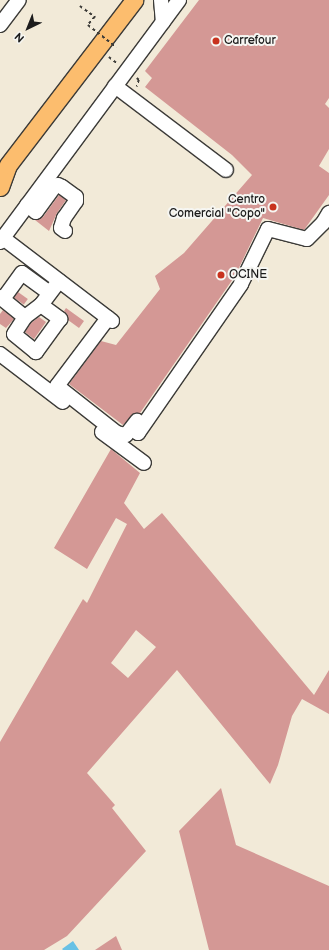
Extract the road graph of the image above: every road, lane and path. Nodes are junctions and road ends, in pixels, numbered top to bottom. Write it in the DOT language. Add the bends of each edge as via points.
graph roads {
  1 [pos="18,0"];
  2 [pos="120,0"];
  3 [pos="134,0"];
  4 [pos="161,0"];
  5 [pos="179,0"];
  6 [pos="80,6"];
  7 [pos="163,22"];
  8 [pos="0,25"];
  9 [pos="116,63"];
  10 [pos="116,86"];
  11 [pos="0,160"];
  12 [pos="226,170"];
  13 [pos="0,187"];
  14 [pos="27,205"];
  15 [pos="329,213"];
  16 [pos="65,231"];
  17 [pos="2,240"];
  18 [pos="59,281"];
  19 [pos="50,293"];
  20 [pos="1,298"];
  21 [pos="41,305"];
  22 [pos="25,317"];
  23 [pos="0,354"];
  24 [pos="188,359"];
  25 [pos="134,430"];
  26 [pos="144,463"];
  1 -- 8 [label="street"];
  2 -- 11 [label="main road"];
  3 -- 13 [label="main road" via="8,165"];
  4 -- 7 [label="street"];
  5 -- 7 [label="street"];
  6 -- 9 [label="path, bridge" via="95,17 88,25 116,47 108,57"];
  7 -- 10 [label="street"];
  10 -- 12 [label="street"];
  10 -- 14 [label="street"];
  14 -- 16 [label="street" via="36,212 54,187 62,187 76,198 64,218 61,228"];
  14 -- 17 [label="street"];
  15 -- 24 [label="street" via="323,224 307,239 268,229 240,284"];
  17 -- 18 [label="street"];
  18 -- 19 [label="street"];
  18 -- 24 [label="street" via="110,319 57,386 117,433 126,435 184,359"];
  19 -- 20 [label="street" via="22,273"];
  19 -- 21 [label="street"];
  20 -- 22 [label="street"];
  21 -- 22 [label="street"];
  21 -- 22 [label="street" via="60,319 36,352 14,334"];
  23 -- 26 [label="street"];
  24 -- 25 [label="street" via="138,433"];
}
